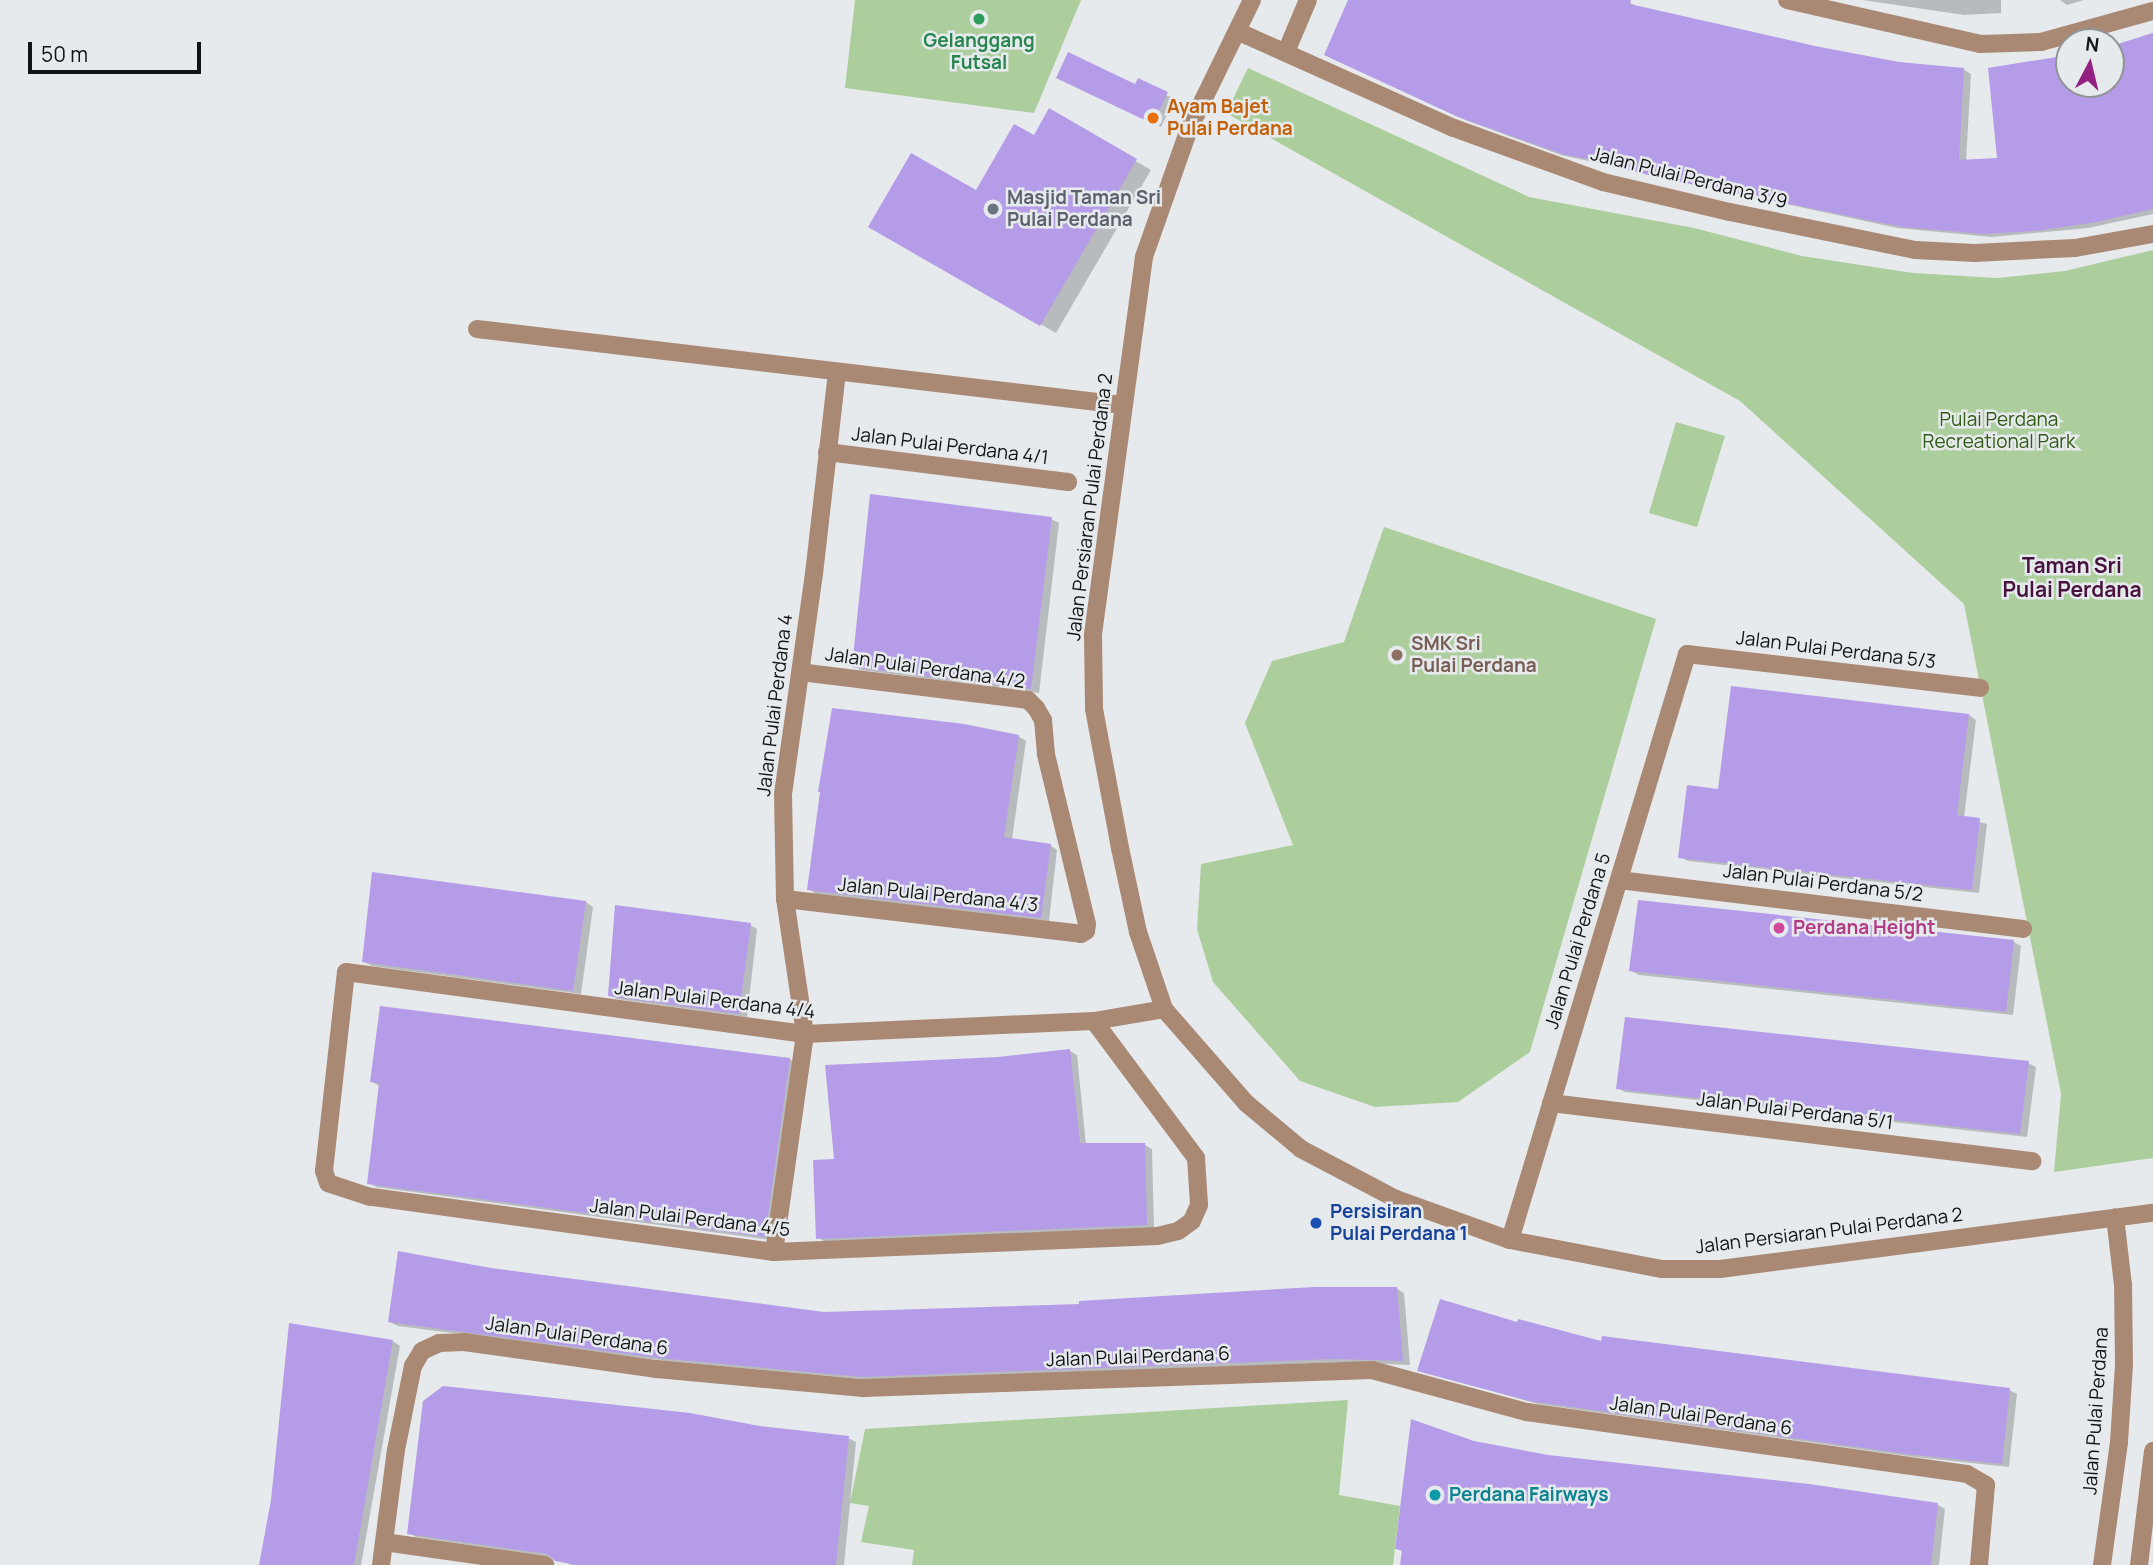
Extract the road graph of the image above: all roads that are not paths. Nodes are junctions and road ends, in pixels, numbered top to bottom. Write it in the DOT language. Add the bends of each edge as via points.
graph roads {
  1 [pos="1252,0"];
  2 [pos="1308,0"];
  3 [pos="1787,0"];
  4 [pos="2153,11"];
  5 [pos="1239,32"];
  6 [pos="1286,52"];
  7 [pos="2153,234"];
  8 [pos="477,329"];
  9 [pos="836,372"];
  10 [pos="1123,405"];
  11 [pos="827,452"];
  12 [pos="1068,482"];
  13 [pos="1687,654"];
  14 [pos="801,672"];
  15 [pos="1980,688"];
  16 [pos="1619,880"];
  17 [pos="785,899"];
  18 [pos="2023,929"];
  19 [pos="1086,931"];
  20 [pos="346,972"];
  21 [pos="1164,1009"];
  22 [pos="1094,1021"];
  23 [pos="805,1034"];
  24 [pos="1551,1103"];
  25 [pos="2033,1161"];
  26 [pos="2153,1213"];
  27 [pos="2115,1217"];
  28 [pos="1510,1240"];
  29 [pos="774,1252"];
  30 [pos="2153,1451"];
  31 [pos="2149,1514"];
  32 [pos="384,1542"];
  33 [pos="381,1565"];
  34 [pos="545,1565"];
  35 [pos="1979,1565"];
  36 [pos="2102,1565"];
  37 [pos="2139,1565"];
  1 -- 5 [label="street, Jalan Persiaran Pulai Perdana 2"];
  2 -- 6 [label="street"];
  3 -- 4 [label="street" via="1980,44 2041,42"];
  5 -- 6 [label="street, Jalan Pulai Perdana 3/9"];
  5 -- 10 [label="street, Jalan Persiaran Pulai Perdana 2" via="1189,129 1144,257"];
  6 -- 7 [label="street, Jalan Pulai Perdana 3/9" via="1454,128 1591,177 1739,214 1915,250 1975,253 2075,248"];
  8 -- 9 [label="street"];
  9 -- 10 [label="street"];
  9 -- 11 [label="street, Jalan Pulai Perdana 4"];
  10 -- 21 [label="street, Jalan Persiaran Pulai Perdana 2" via="1093,635 1094,709 1138,932"];
  11 -- 12 [label="street, Jalan Pulai Perdana 4/1"];
  11 -- 14 [label="street, Jalan Pulai Perdana 4"];
  13 -- 15 [label="street, Jalan Pulai Perdana 5/3"];
  13 -- 16 [label="street, Jalan Pulai Perdana 5"];
  14 -- 17 [label="street, Jalan Pulai Perdana 4" via="783,794"];
  14 -- 19 [label="street, Jalan Pulai Perdana 4/2" via="1028,701 1043,720 1045,754"];
  16 -- 18 [label="street, Jalan Pulai Perdana 5/2"];
  16 -- 24 [label="street, Jalan Pulai Perdana 5"];
  17 -- 19 [label="street, Jalan Pulai Perdana 4/3"];
  17 -- 23 [label="street, Jalan Pulai Perdana 4"];
  20 -- 23 [label="street, Jalan Pulai Perdana 4/4"];
  20 -- 29 [label="street, Jalan Pulai Perdana 4/5" via="324,1171 328,1183 370,1196"];
  21 -- 22 [label="street, Jalan Pulai Perdana 4/4"];
  21 -- 28 [label="street, Jalan Persiaran Pulai Perdana 2" via="1246,1103 1301,1149 1396,1199"];
  22 -- 23 [label="street, Jalan Pulai Perdana 4/4"];
  22 -- 29 [label="street, Jalan Pulai Perdana 4/5" via="1196,1158 1199,1205 1192,1221 1158,1236"];
  23 -- 29 [label="street, Jalan Pulai Perdana 4"];
  24 -- 25 [label="street, Jalan Pulai Perdana 5/1"];
  24 -- 28 [label="street, Jalan Pulai Perdana 5"];
  26 -- 27 [label="street, Jalan Persiaran Pulai Perdana 2"];
  27 -- 28 [label="street, Jalan Persiaran Pulai Perdana 2" via="1720,1269 1662,1269"];
  27 -- 36 [label="street, Jalan Pulai Perdana" via="2123,1285 2124,1364 2119,1442"];
  30 -- 31 [label="street"];
  31 -- 37 [label="street"];
  32 -- 33 [label="street, Jalan Pulai Perdana 6"];
  32 -- 34 [label="street"];
  32 -- 35 [label="street, Jalan Pulai Perdana 6" via="413,1366 422,1351 439,1343 464,1342 657,1369 863,1388 1372,1370 1527,1412 1967,1474 1986,1485"];
}
